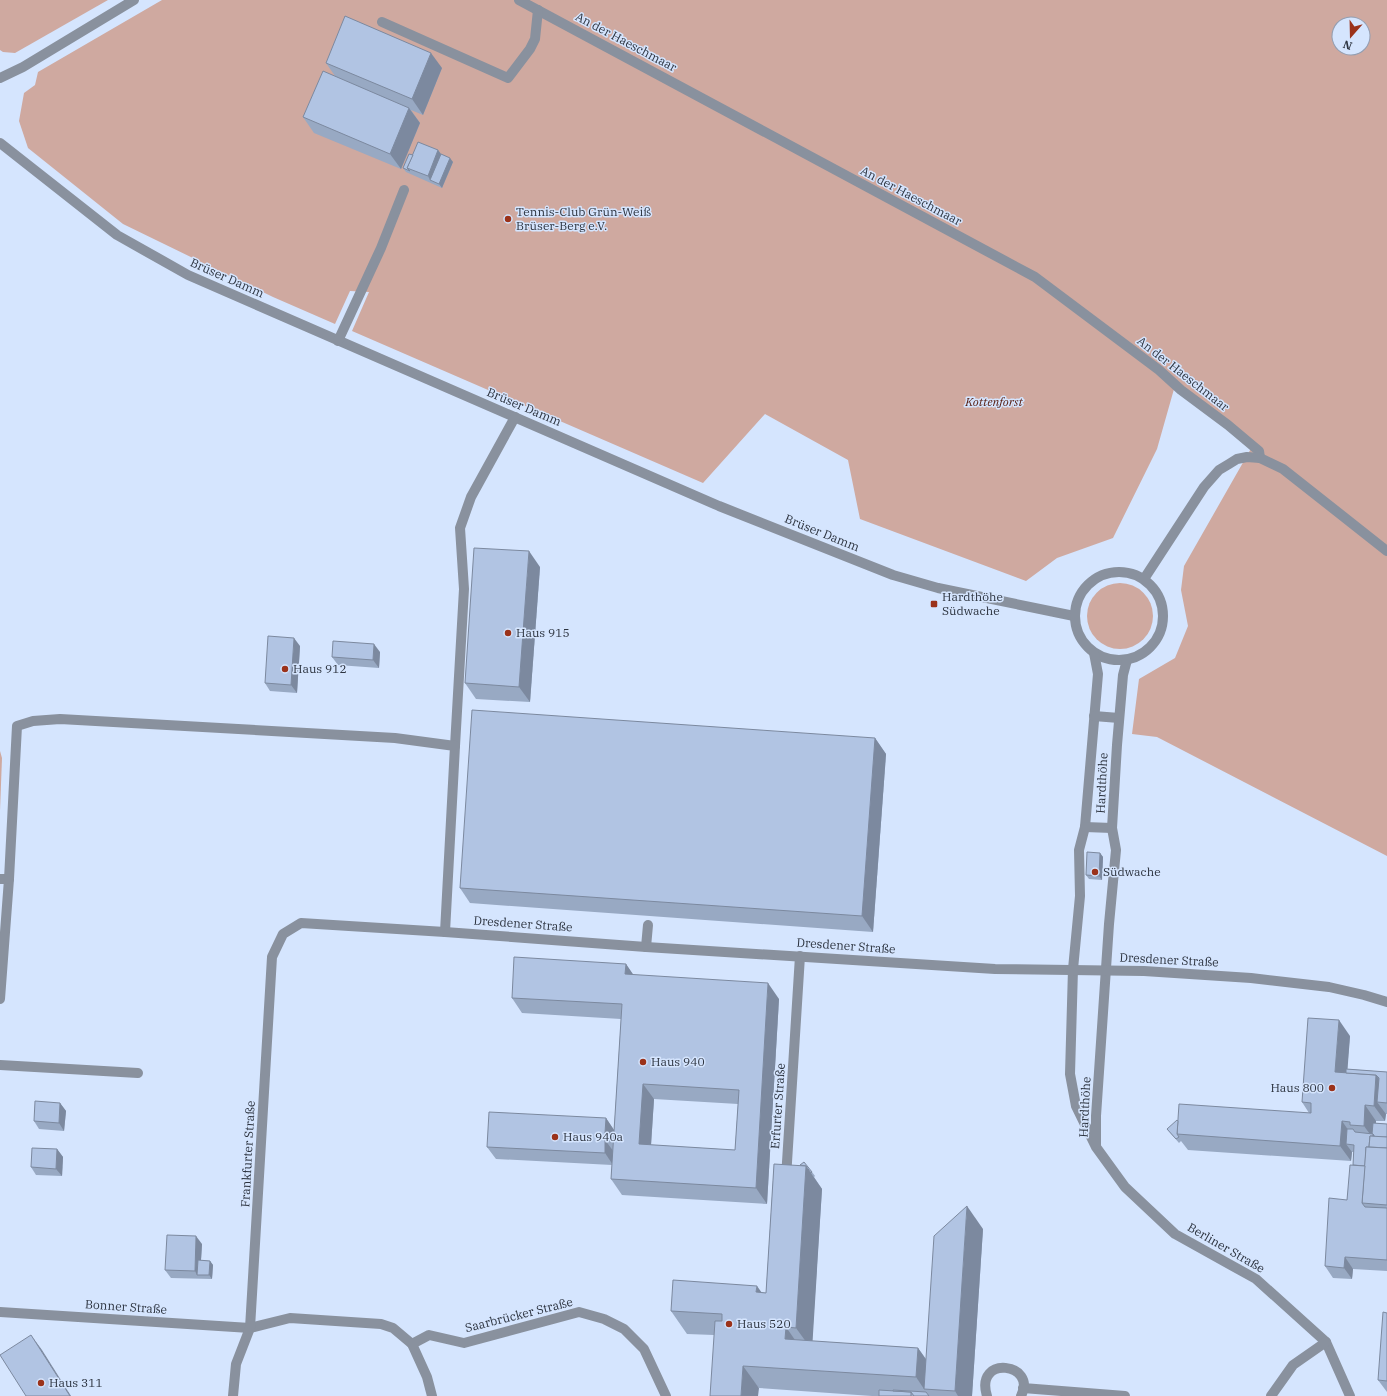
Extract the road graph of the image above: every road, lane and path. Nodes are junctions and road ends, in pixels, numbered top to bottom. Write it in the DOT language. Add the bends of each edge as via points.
graph roads {
  1 [pos="134,0"];
  2 [pos="519,0"];
  3 [pos="538,10"];
  4 [pos="382,22"];
  5 [pos="0,78"];
  6 [pos="0,143"];
  7 [pos="404,190"];
  8 [pos="338,341"];
  9 [pos="515,417"];
  10 [pos="1260,458"];
  11 [pos="1387,551"];
  12 [pos="1144,579"];
  13 [pos="1074,616"];
  14 [pos="1094,653"];
  15 [pos="1127,660"];
  16 [pos="1094,716"];
  17 [pos="1119,718"];
  18 [pos="455,746"];
  19 [pos="1086,827"];
  20 [pos="1112,828"];
  21 [pos="4,879"];
  22 [pos="301,923"];
  23 [pos="648,925"];
  24 [pos="445,932"];
  25 [pos="646,947"];
  26 [pos="800,956"];
  27 [pos="1073,969"];
  28 [pos="1106,970"];
  29 [pos="0,992"];
  30 [pos="0,998"];
  31 [pos="1387,1002"];
  32 [pos="0,1065"];
  33 [pos="138,1073"];
  34 [pos="1096,1147"];
  35 [pos="786,1187"];
  36 [pos="0,1312"];
  37 [pos="250,1328"];
  38 [pos="1326,1342"];
  39 [pos="412,1344"];
  40 [pos="1022,1392"];
  41 [pos="233,1396"];
  42 [pos="432,1396"];
  43 [pos="666,1396"];
  44 [pos="987,1396"];
  45 [pos="1125,1396"];
  46 [pos="1271,1396"];
  47 [pos="1350,1396"];
  1 -- 5 [label="street" via="23,67"];
  2 -- 3 [label="street, An der Haeschmaar"];
  3 -- 4 [label="street" via="535,39 530,50 508,78"];
  3 -- 10 [label="street, An der Haeschmaar" via="1035,277 1228,425 1259,451"];
  6 -- 8 [label="street, Brüser Damm" via="117,235 188,275"];
  7 -- 8 [label="street" via="381,248"];
  8 -- 9 [label="street, Brüser Damm"];
  9 -- 13 [label="street, Brüser Damm" via="719,506 893,575 938,588"];
  9 -- 18 [label="street" via="472,496 460,528 464,589"];
  10 -- 11 [label="street, An der Haeschmaar" via="1283,469"];
  10 -- 12 [label="street, An der Haeschmaar" via="1237,459 1220,470 1204,487"];
  12 -- 13 [label="street" via="1130,573 1113,572 1098,576 1085,586 1077,600"];
  12 -- 15 [label="street" via="1154,588 1160,599 1162,625 1158,637 1150,648"];
  13 -- 14 [label="street" via="1076,630 1083,643"];
  14 -- 15 [label="street" via="1110,659"];
  14 -- 16 [label="street, Hardthöhe" via="1098,674"];
  15 -- 17 [label="street, Hardthöhe"];
  16 -- 17 [label="street"];
  16 -- 19 [label="street, Hardthöhe"];
  17 -- 20 [label="street, Hardthöhe"];
  18 -- 21 [label="street" via="387,737 60,719 33,721 17,726"];
  18 -- 24 [label="street"];
  19 -- 20 [label="street"];
  19 -- 27 [label="street, Hardthöhe" via="1079,850 1080,896"];
  20 -- 28 [label="street, Hardthöhe" via="1116,850"];
  21 -- 29 [label="street"];
  22 -- 24 [label="street, Dresdener Straße"];
  22 -- 37 [label="street, Frankfurter Straße" via="283,934 272,956"];
  23 -- 25 [label="street"];
  24 -- 25 [label="street, Dresdener Straße"];
  25 -- 26 [label="street, Dresdener Straße"];
  26 -- 27 [label="street, Dresdener Straße" via="995,969"];
  26 -- 35 [label="street, Erfurter Straße"];
  27 -- 28 [label="street, Dresdener Straße"];
  27 -- 34 [label="street, Hardthöhe" via="1070,1074 1076,1106"];
  28 -- 31 [label="street, Dresdener Straße" via="1290,982 1329,987"];
  28 -- 34 [label="street, Hardthöhe"];
  29 -- 30 [label="street"];
  32 -- 33 [label="street"];
  34 -- 38 [label="street, Berliner Straße" via="1125,1187 1175,1234 1256,1279"];
  36 -- 37 [label="street, Bonner Straße"];
  37 -- 39 [label="street" via="290,1318 381,1324 393,1328"];
  37 -- 41 [label="street, Frankfurter Straße" via="236,1364"];
  38 -- 46 [label="street" via="1293,1365"];
  38 -- 47 [label="street, Berliner Straße"];
  39 -- 42 [label="street" via="427,1377"];
  39 -- 43 [label="street, Saarbrücker Straße" via="429,1335 464,1343 579,1312 604,1319 624,1329 644,1349"];
  40 -- 44 [label="street" via="1023,1382 1020,1376 1008,1367 1001,1367 989,1374 986,1379 984,1388"];
  40 -- 45 [label="street"];
}
